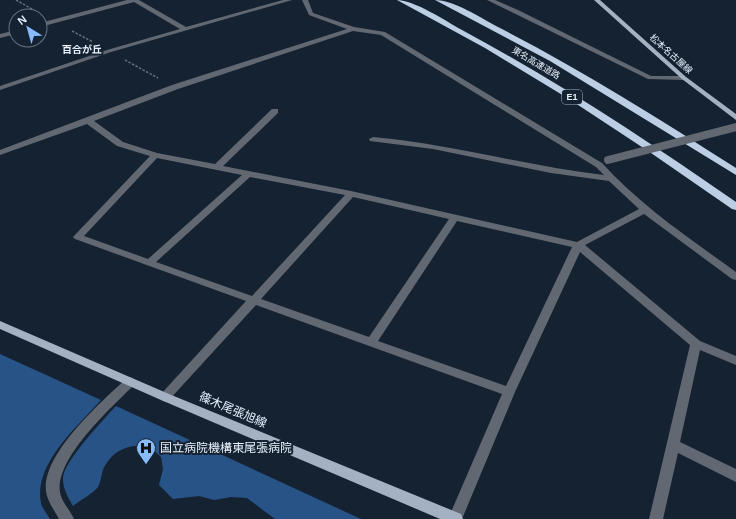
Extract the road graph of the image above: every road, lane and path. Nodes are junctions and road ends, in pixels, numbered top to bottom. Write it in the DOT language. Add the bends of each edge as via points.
graph roads {
  1 [pos="134,0"];
  2 [pos="289,0"];
  3 [pos="305,0"];
  4 [pos="400,0"];
  5 [pos="438,0"];
  6 [pos="490,0"];
  7 [pos="597,0"];
  8 [pos="48,23"];
  9 [pos="185,29"];
  10 [pos="352,29"];
  11 [pos="684,78"];
  12 [pos="0,88"];
  13 [pos="275,111"];
  14 [pos="736,118"];
  15 [pos="88,122"];
  16 [pos="736,127"];
  17 [pos="373,139"];
  18 [pos="0,153"];
  19 [pos="155,155"];
  20 [pos="599,165"];
  21 [pos="216,166"];
  22 [pos="736,172"];
  23 [pos="248,173"];
  24 [pos="614,182"];
  25 [pos="351,194"];
  26 [pos="736,207"];
  27 [pos="645,210"];
  28 [pos="455,217"];
  29 [pos="578,245"];
  30 [pos="149,263"];
  31 [pos="736,277"];
  32 [pos="254,301"];
  33 [pos="0,326"];
  34 [pos="372,343"];
  35 [pos="696,344"];
  36 [pos="736,361"];
  37 [pos="130,382"];
  38 [pos="509,392"];
  39 [pos="165,397"];
  40 [pos="672,444"];
  41 [pos="736,476"];
  42 [pos="67,519"];
  43 [pos="456,519"];
  44 [pos="656,519"];
  1 -- 8 [label="street"];
  1 -- 9 [label="street"];
  2 -- 9 [label="street"];
  3 -- 10 [label="street" via="311,14"];
  4 -- 26 [label="highway, 東名高速道路 / E1" via="452,26 580,101"];
  5 -- 22 [label="highway, 東名高速道路 / E1" via="534,48"];
  6 -- 11 [label="street" via="650,78"];
  7 -- 11 [label="main road, 松本名古屋線"];
  9 -- 12 [label="street" via="109,51"];
  10 -- 15 [label="street" via="175,87"];
  10 -- 20 [label="street" via="383,33"];
  11 -- 14 [label="main road, 松本名古屋線"];
  13 -- 21 [label="street"];
  15 -- 18 [label="street"];
  15 -- 19 [label="street" via="120,144"];
  16 -- 20 [label="street, bridge" via="608,160"];
  17 -- 24 [label="street" via="450,148"];
  19 -- 21 [label="street"];
  19 -- 30 [label="street" via="78,237"];
  20 -- 24 [label="street"];
  21 -- 23 [label="street"];
  23 -- 25 [label="street"];
  23 -- 30 [label="street"];
  24 -- 27 [label="street"];
  25 -- 28 [label="street"];
  25 -- 32 [label="street"];
  27 -- 29 [label="street"];
  27 -- 31 [label="street"];
  28 -- 29 [label="street"];
  28 -- 34 [label="street"];
  29 -- 35 [label="street"];
  29 -- 38 [label="street"];
  30 -- 32 [label="street"];
  32 -- 34 [label="street"];
  32 -- 39 [label="street"];
  33 -- 37 [label="main road, 篠木尾張旭線"];
  34 -- 38 [label="street"];
  35 -- 36 [label="street"];
  35 -- 40 [label="street"];
  37 -- 39 [label="main road, 篠木尾張旭線"];
  37 -- 42 [label="street" via="72,442 60,460 53,477 53,491"];
  38 -- 43 [label="street"];
  39 -- 43 [label="main road, 篠木尾張旭線"];
  40 -- 41 [label="street"];
  40 -- 44 [label="street"];
}
